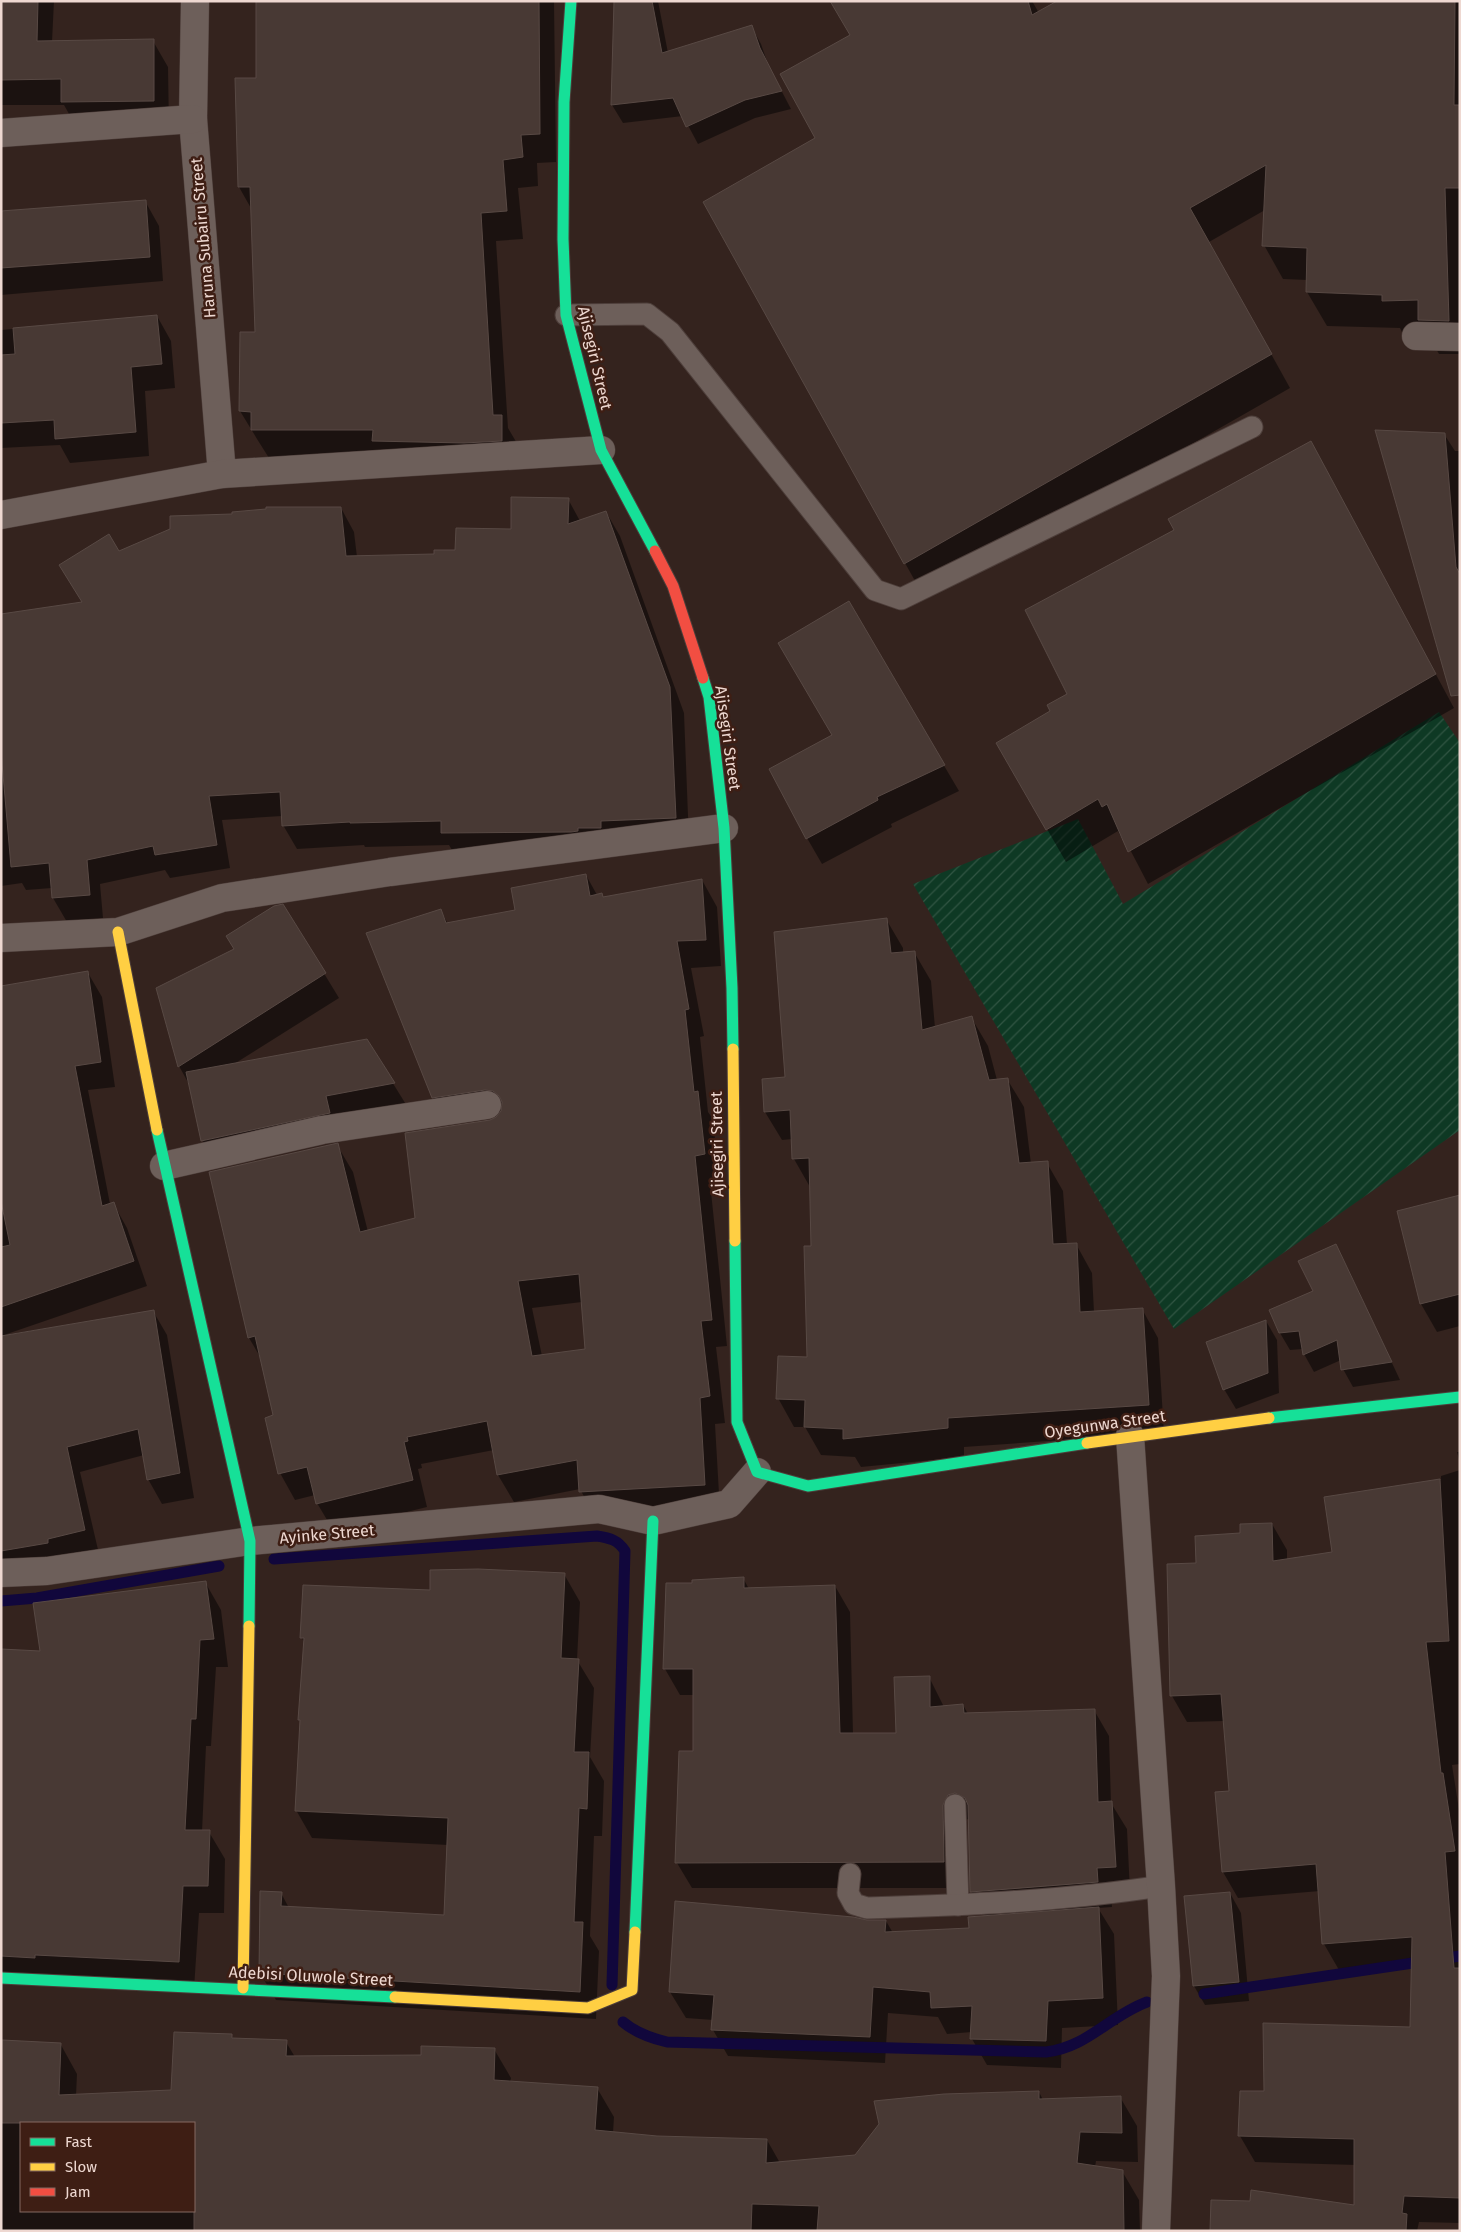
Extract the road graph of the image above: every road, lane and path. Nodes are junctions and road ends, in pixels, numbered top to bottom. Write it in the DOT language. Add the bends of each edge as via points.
graph roads {
  1 [pos="195,1"];
  2 [pos="571,1"];
  3 [pos="193,119"];
  4 [pos="1,133"];
  5 [pos="566,315"];
  6 [pos="1416,336"];
  7 [pos="1460,337"];
  8 [pos="1252,426"];
  9 [pos="601,450"];
  10 [pos="222,474"];
  11 [pos="1,515"];
  12 [pos="724,828"];
  13 [pos="118,932"];
  14 [pos="1,938"];
  15 [pos="487,1105"];
  16 [pos="164,1166"];
  17 [pos="1460,1396"];
  18 [pos="1130,1436"];
  19 [pos="757,1472"];
  20 [pos="653,1521"];
  21 [pos="250,1541"];
  22 [pos="1,1573"];
  23 [pos="955,1805"];
  24 [pos="850,1874"];
  25 [pos="1161,1886"];
  26 [pos="958,1905"];
  27 [pos="1,1978"];
  28 [pos="243,1988"];
  29 [pos="1156,2231"];
  1 -- 3 [label="street, Haruna Subairu Street"];
  2 -- 5 [label="street, Ajisegiri Street" via="564,102"];
  3 -- 4 [label="street"];
  3 -- 10 [label="street, Haruna Subairu Street"];
  5 -- 8 [label="lane" via="648,314 670,332 875,590 901,600"];
  5 -- 9 [label="street, Ajisegiri Street"];
  6 -- 7 [label="street"];
  9 -- 10 [label="street"];
  9 -- 12 [label="street, Ajisegiri Street" via="673,586 709,696"];
  10 -- 11 [label="street"];
  12 -- 13 [label="street" via="390,872 222,898"];
  12 -- 19 [label="street, Ajisegiri Street" via="732,988 737,1422"];
  13 -- 14 [label="street"];
  13 -- 16 [label="street"];
  15 -- 16 [label="street" via="322,1130"];
  16 -- 21 [label="street"];
  17 -- 18 [label="street, Oyegunwa Street"];
  18 -- 19 [label="street, Oyegunwa Street" via="808,1486"];
  18 -- 25 [label="street"];
  19 -- 20 [label="street" via="729,1504"];
  20 -- 21 [label="street, Ayinke Street" via="599,1509"];
  20 -- 28 [label="street, Adebisi Oluwole Street" via="632,1990 588,2008"];
  21 -- 22 [label="street, Ayinke Street" via="47,1571"];
  21 -- 28 [label="street"];
  23 -- 26 [label="lane"];
  24 -- 26 [label="lane" via="848,1893 854,1904 867,1908"];
  25 -- 26 [label="lane"];
  25 -- 29 [label="street" via="1166,1976"];
  27 -- 28 [label="street, Adebisi Oluwole Street"];
}
